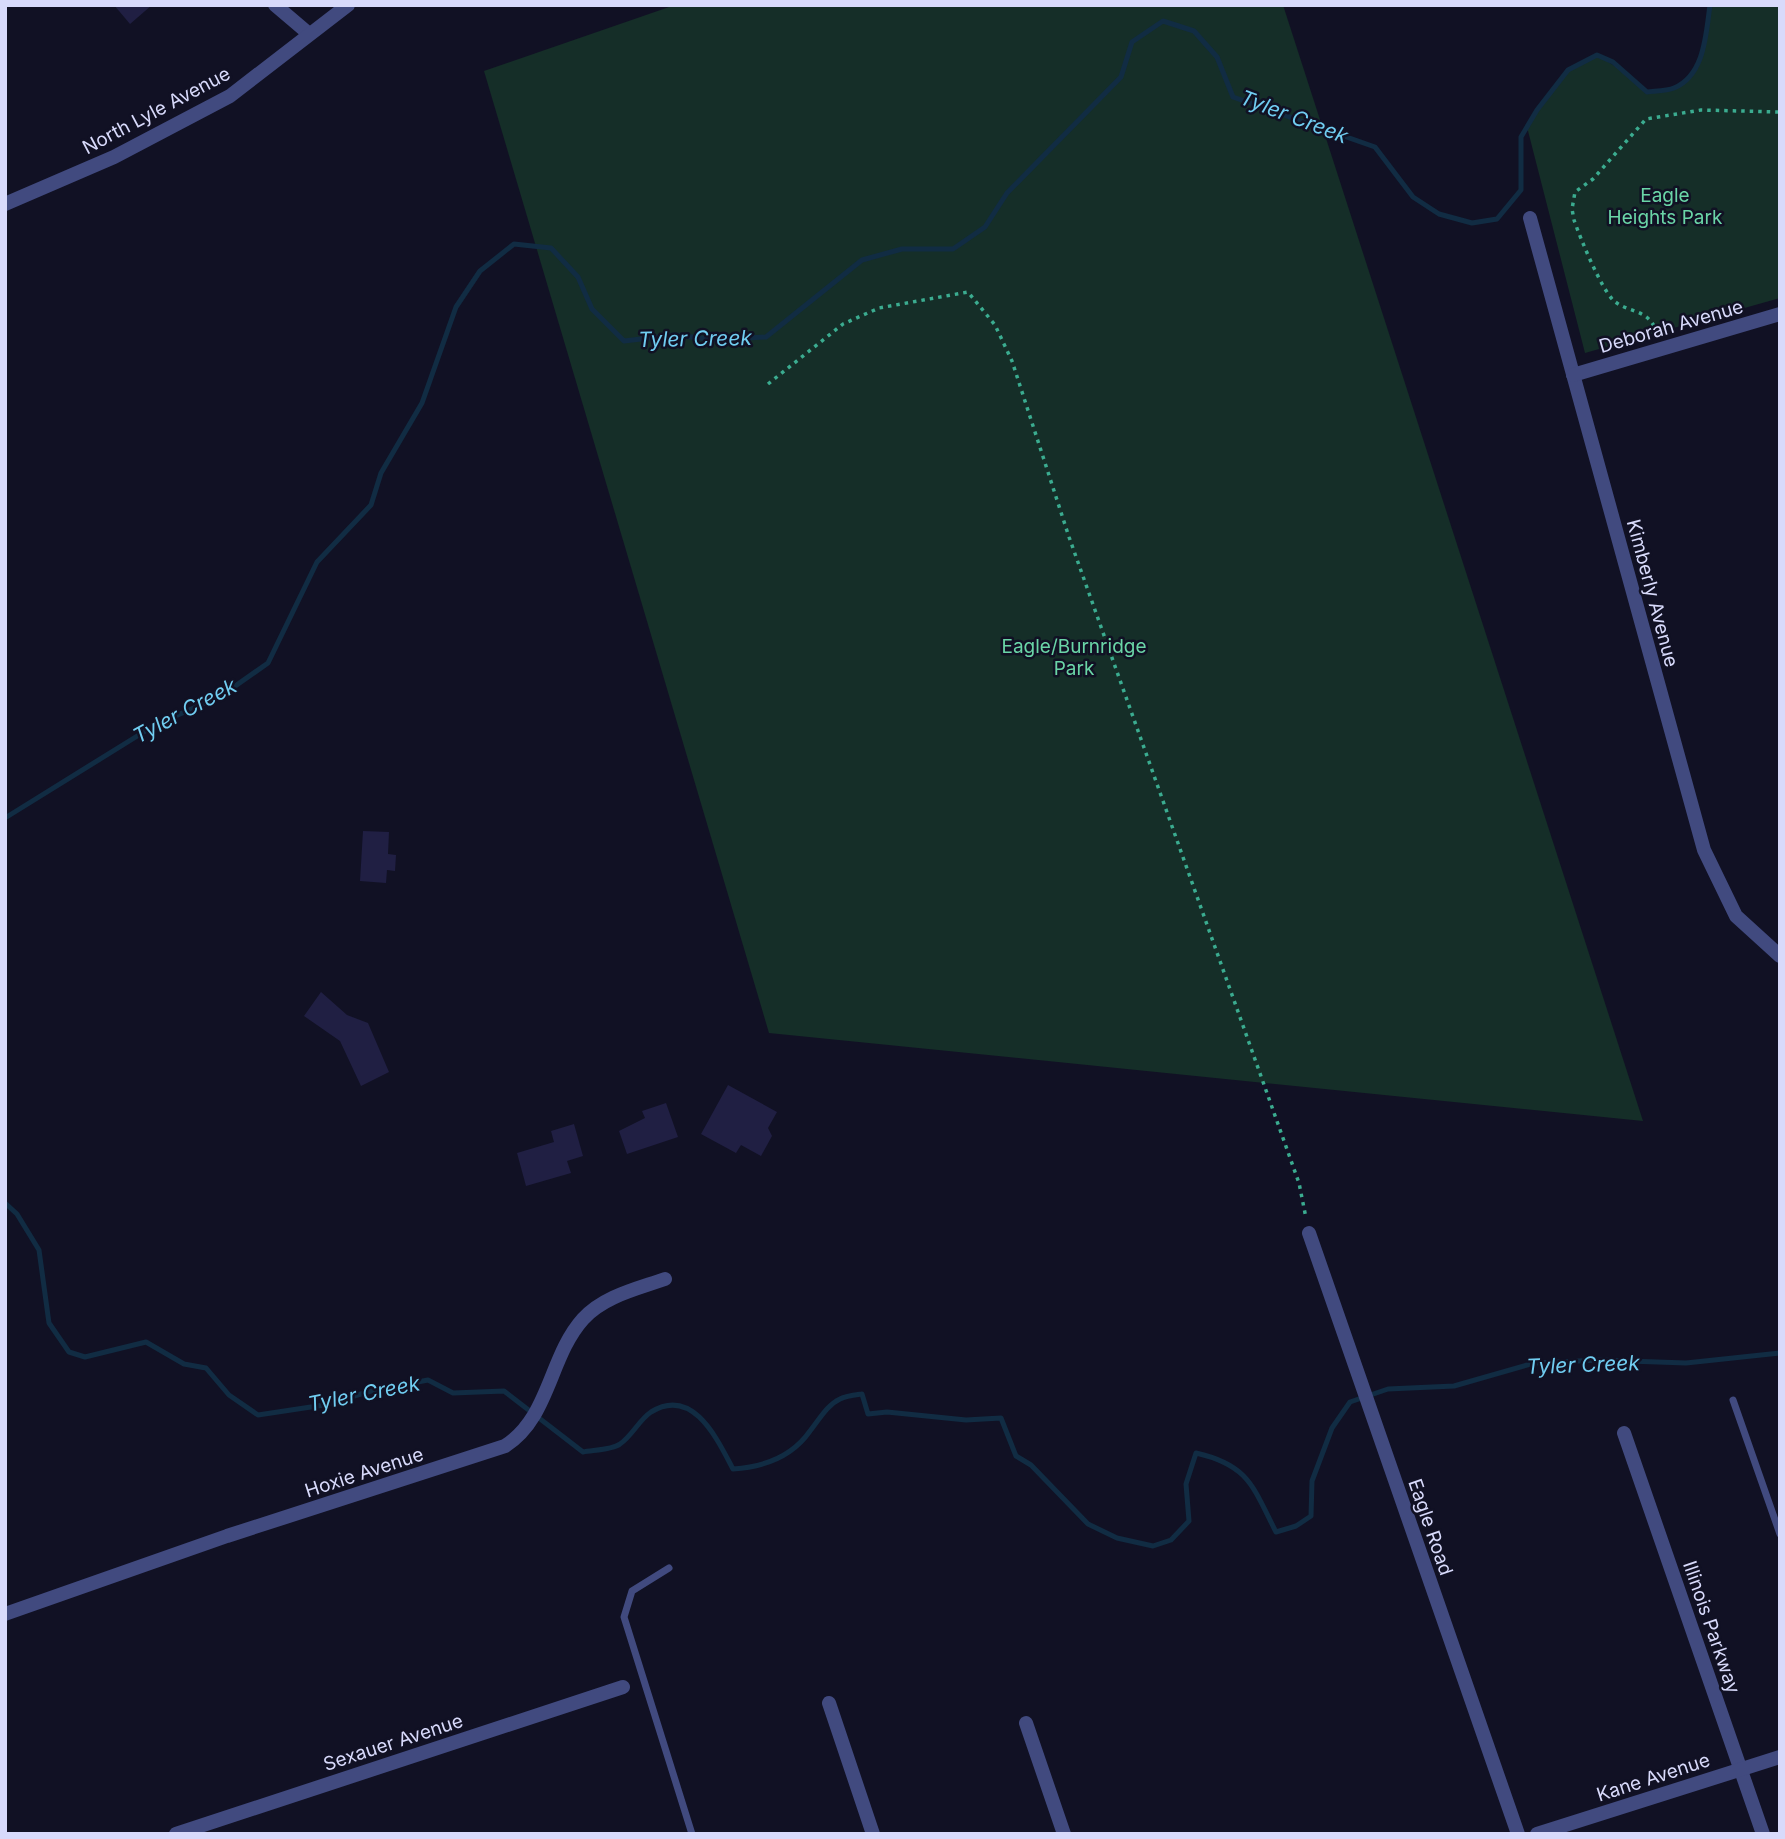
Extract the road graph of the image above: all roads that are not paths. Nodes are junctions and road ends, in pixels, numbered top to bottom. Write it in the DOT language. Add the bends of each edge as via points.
graph roads {
  1 [pos="275,5"];
  2 [pos="348,5"];
  3 [pos="309,33"];
  4 [pos="5,204"];
  5 [pos="1530,218"];
  6 [pos="1780,314"];
  7 [pos="1573,375"];
  8 [pos="1780,956"];
  9 [pos="1309,1233"];
  10 [pos="665,1279"];
  11 [pos="1733,1400"];
  12 [pos="1623,1433"];
  13 [pos="1780,1534"];
  14 [pos="669,1568"];
  15 [pos="5,1614"];
  16 [pos="623,1687"];
  17 [pos="829,1703"];
  18 [pos="1026,1723"];
  19 [pos="1780,1757"];
  20 [pos="1741,1770"];
  21 [pos="176,1834"];
  22 [pos="692,1834"];
  23 [pos="873,1834"];
  24 [pos="1064,1834"];
  25 [pos="1518,1834"];
  26 [pos="1537,1834"];
  27 [pos="1763,1834"];
  1 -- 3 [label="street"];
  2 -- 3 [label="street, North Lyle Avenue"];
  3 -- 4 [label="street, North Lyle Avenue" via="230,96 114,157"];
  5 -- 7 [label="street, Kimberly Avenue"];
  6 -- 7 [label="street, Deborah Avenue"];
  7 -- 8 [label="street, Kimberly Avenue" via="1704,850 1736,916"];
  9 -- 25 [label="street, Eagle Road"];
  10 -- 15 [label="street, Hoxie Avenue" via="606,1301 584,1319 526,1429 505,1446"];
  11 -- 13 [label="lane"];
  12 -- 20 [label="street, Illinois Parkway"];
  14 -- 22 [label="lane" via="632,1591 624,1617"];
  16 -- 21 [label="street, Sexauer Avenue"];
  17 -- 23 [label="street"];
  18 -- 24 [label="street"];
  19 -- 20 [label="street, Kane Avenue"];
  20 -- 26 [label="street, Kane Avenue"];
  20 -- 27 [label="street, Illinois Parkway"];
}
